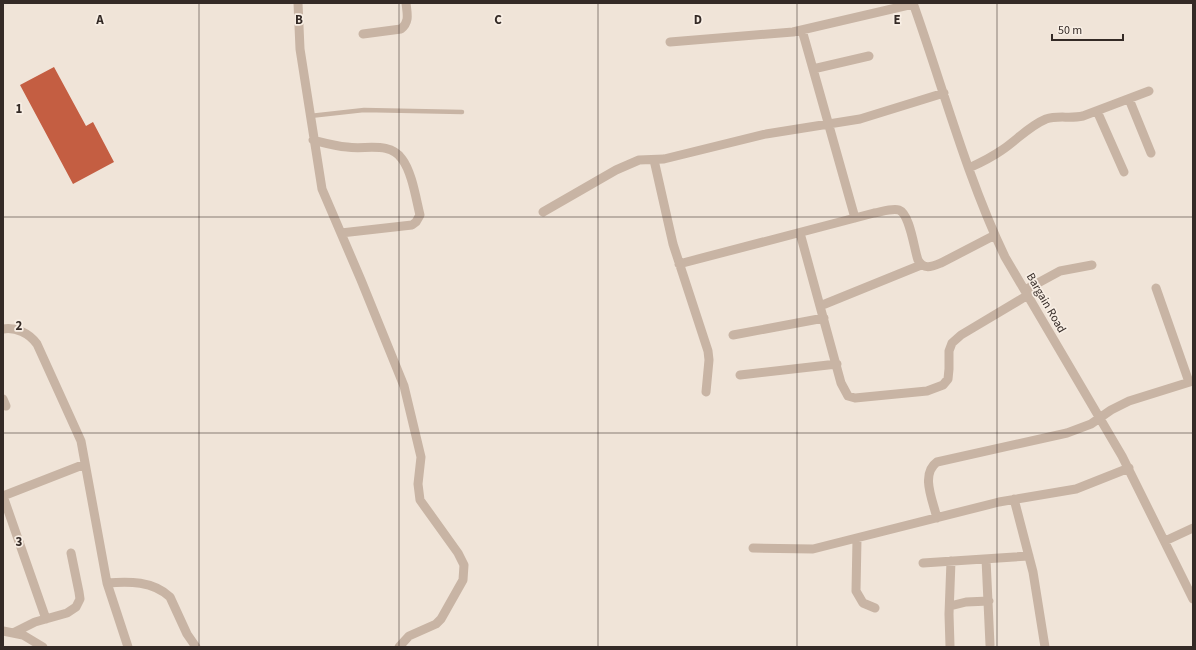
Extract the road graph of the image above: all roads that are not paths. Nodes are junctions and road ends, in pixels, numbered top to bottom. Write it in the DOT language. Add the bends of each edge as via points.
graph roads {
  1 [pos="298,3"];
  2 [pos="406,3"];
  3 [pos="913,4"];
  4 [pos="802,30"];
  5 [pos="364,34"];
  6 [pos="670,42"];
  7 [pos="869,56"];
  8 [pos="813,69"];
  9 [pos="1149,91"];
  10 [pos="944,93"];
  11 [pos="1129,98"];
  12 [pos="1097,111"];
  13 [pos="462,112"];
  14 [pos="310,116"];
  15 [pos="828,123"];
  16 [pos="314,140"];
  17 [pos="1151,153"];
  18 [pos="654,160"];
  19 [pos="969,168"];
  20 [pos="1124,172"];
  21 [pos="543,212"];
  22 [pos="855,218"];
  23 [pos="341,233"];
  24 [pos="800,233"];
  25 [pos="995,235"];
  26 [pos="679,264"];
  27 [pos="921,265"];
  28 [pos="1092,265"];
  29 [pos="1156,288"];
  30 [pos="1026,293"];
  31 [pos="820,306"];
  32 [pos="824,318"];
  33 [pos="3,328"];
  34 [pos="733,335"];
  35 [pos="837,364"];
  36 [pos="740,375"];
  37 [pos="1191,381"];
  38 [pos="706,392"];
  39 [pos="1100,417"];
  40 [pos="85,464"];
  41 [pos="1129,468"];
  42 [pos="3,496"];
  43 [pos="1014,499"];
  44 [pos="937,518"];
  45 [pos="1193,528"];
  46 [pos="857,539"];
  47 [pos="1165,541"];
  48 [pos="753,548"];
  49 [pos="71,553"];
  50 [pos="1029,556"];
  51 [pos="986,559"];
  52 [pos="951,561"];
  53 [pos="923,563"];
  54 [pos="107,583"];
  55 [pos="1193,599"];
  56 [pos="989,602"];
  57 [pos="950,606"];
  58 [pos="875,608"];
  59 [pos="46,618"];
  60 [pos="3,631"];
  61 [pos="15,632"];
  62 [pos="990,645"];
  63 [pos="950,646"];
  64 [pos="43,647"];
  65 [pos="128,647"];
  66 [pos="196,647"];
  67 [pos="399,647"];
  68 [pos="1045,647"];
  1 -- 14 [label="street" via="299,38"];
  2 -- 5 [label="street" via="407,21 401,29"];
  3 -- 4 [label="street"];
  3 -- 10 [label="street, Bargain Road"];
  4 -- 6 [label="street"];
  4 -- 8 [label="street"];
  7 -- 8 [label="street"];
  8 -- 15 [label="street"];
  9 -- 11 [label="street"];
  10 -- 15 [label="street" via="864,118"];
  10 -- 19 [label="street, Bargain Road"];
  11 -- 12 [label="street"];
  11 -- 17 [label="street"];
  12 -- 19 [label="street" via="1077,118 1054,117 1038,122 1001,151"];
  12 -- 20 [label="street"];
  13 -- 14 [label="lane" via="364,110"];
  14 -- 16 [label="street"];
  15 -- 18 [label="street" via="766,134"];
  15 -- 22 [label="street"];
  16 -- 23 [label="street" via="322,189"];
  16 -- 23 [label="street" via="349,148 386,149 396,152 407,165 420,215 416,222 412,225"];
  18 -- 21 [label="street" via="639,160 616,170"];
  18 -- 26 [label="street"];
  19 -- 25 [label="street, Bargain Road"];
  22 -- 24 [label="street"];
  22 -- 27 [label="street" via="900,210 908,221 915,252"];
  23 -- 67 [label="street" via="408,400 421,457 418,484 420,500 464,565 463,580 442,619 409,636"];
  24 -- 26 [label="street"];
  24 -- 31 [label="street"];
  25 -- 27 [label="street" via="933,267 926,268"];
  25 -- 30 [label="street, Bargain Road"];
  26 -- 38 [label="street" via="710,360"];
  27 -- 31 [label="street"];
  28 -- 30 [label="street" via="1060,271"];
  29 -- 37 [label="street"];
  30 -- 35 [label="street" via="952,343 949,351 948,379 935,389 855,398 848,396 841,383"];
  30 -- 39 [label="street, Bargain Road"];
  31 -- 32 [label="street"];
  32 -- 34 [label="street"];
  32 -- 35 [label="street"];
  33 -- 40 [label="street" via="32,336 37,344 75,428"];
  35 -- 36 [label="street"];
  37 -- 39 [label="street" via="1129,401"];
  39 -- 41 [label="street, Bargain Road"];
  39 -- 44 [label="street" via="1091,424 1067,433 937,462 928,473"];
  40 -- 42 [label="street"];
  40 -- 54 [label="street"];
  41 -- 43 [label="street" via="1076,489"];
  41 -- 47 [label="street, Bargain Road"];
  42 -- 59 [label="street"];
  43 -- 44 [label="street"];
  43 -- 50 [label="street"];
  44 -- 46 [label="street"];
  45 -- 47 [label="street"];
  46 -- 48 [label="street" via="809,549"];
  46 -- 58 [label="street" via="856,592 863,602"];
  47 -- 55 [label="street, Bargain Road"];
  49 -- 59 [label="street" via="79,592 78,604 73,610"];
  50 -- 51 [label="street"];
  50 -- 68 [label="street"];
  51 -- 52 [label="street"];
  51 -- 56 [label="street"];
  52 -- 53 [label="street"];
  52 -- 57 [label="street"];
  54 -- 65 [label="street"];
  54 -- 66 [label="street" via="135,582 153,586 166,593"];
  56 -- 57 [label="street" via="966,602"];
  56 -- 62 [label="street"];
  57 -- 63 [label="street"];
  59 -- 61 [label="street"];
  60 -- 61 [label="street"];
  61 -- 64 [label="street" via="33,639"];
}
